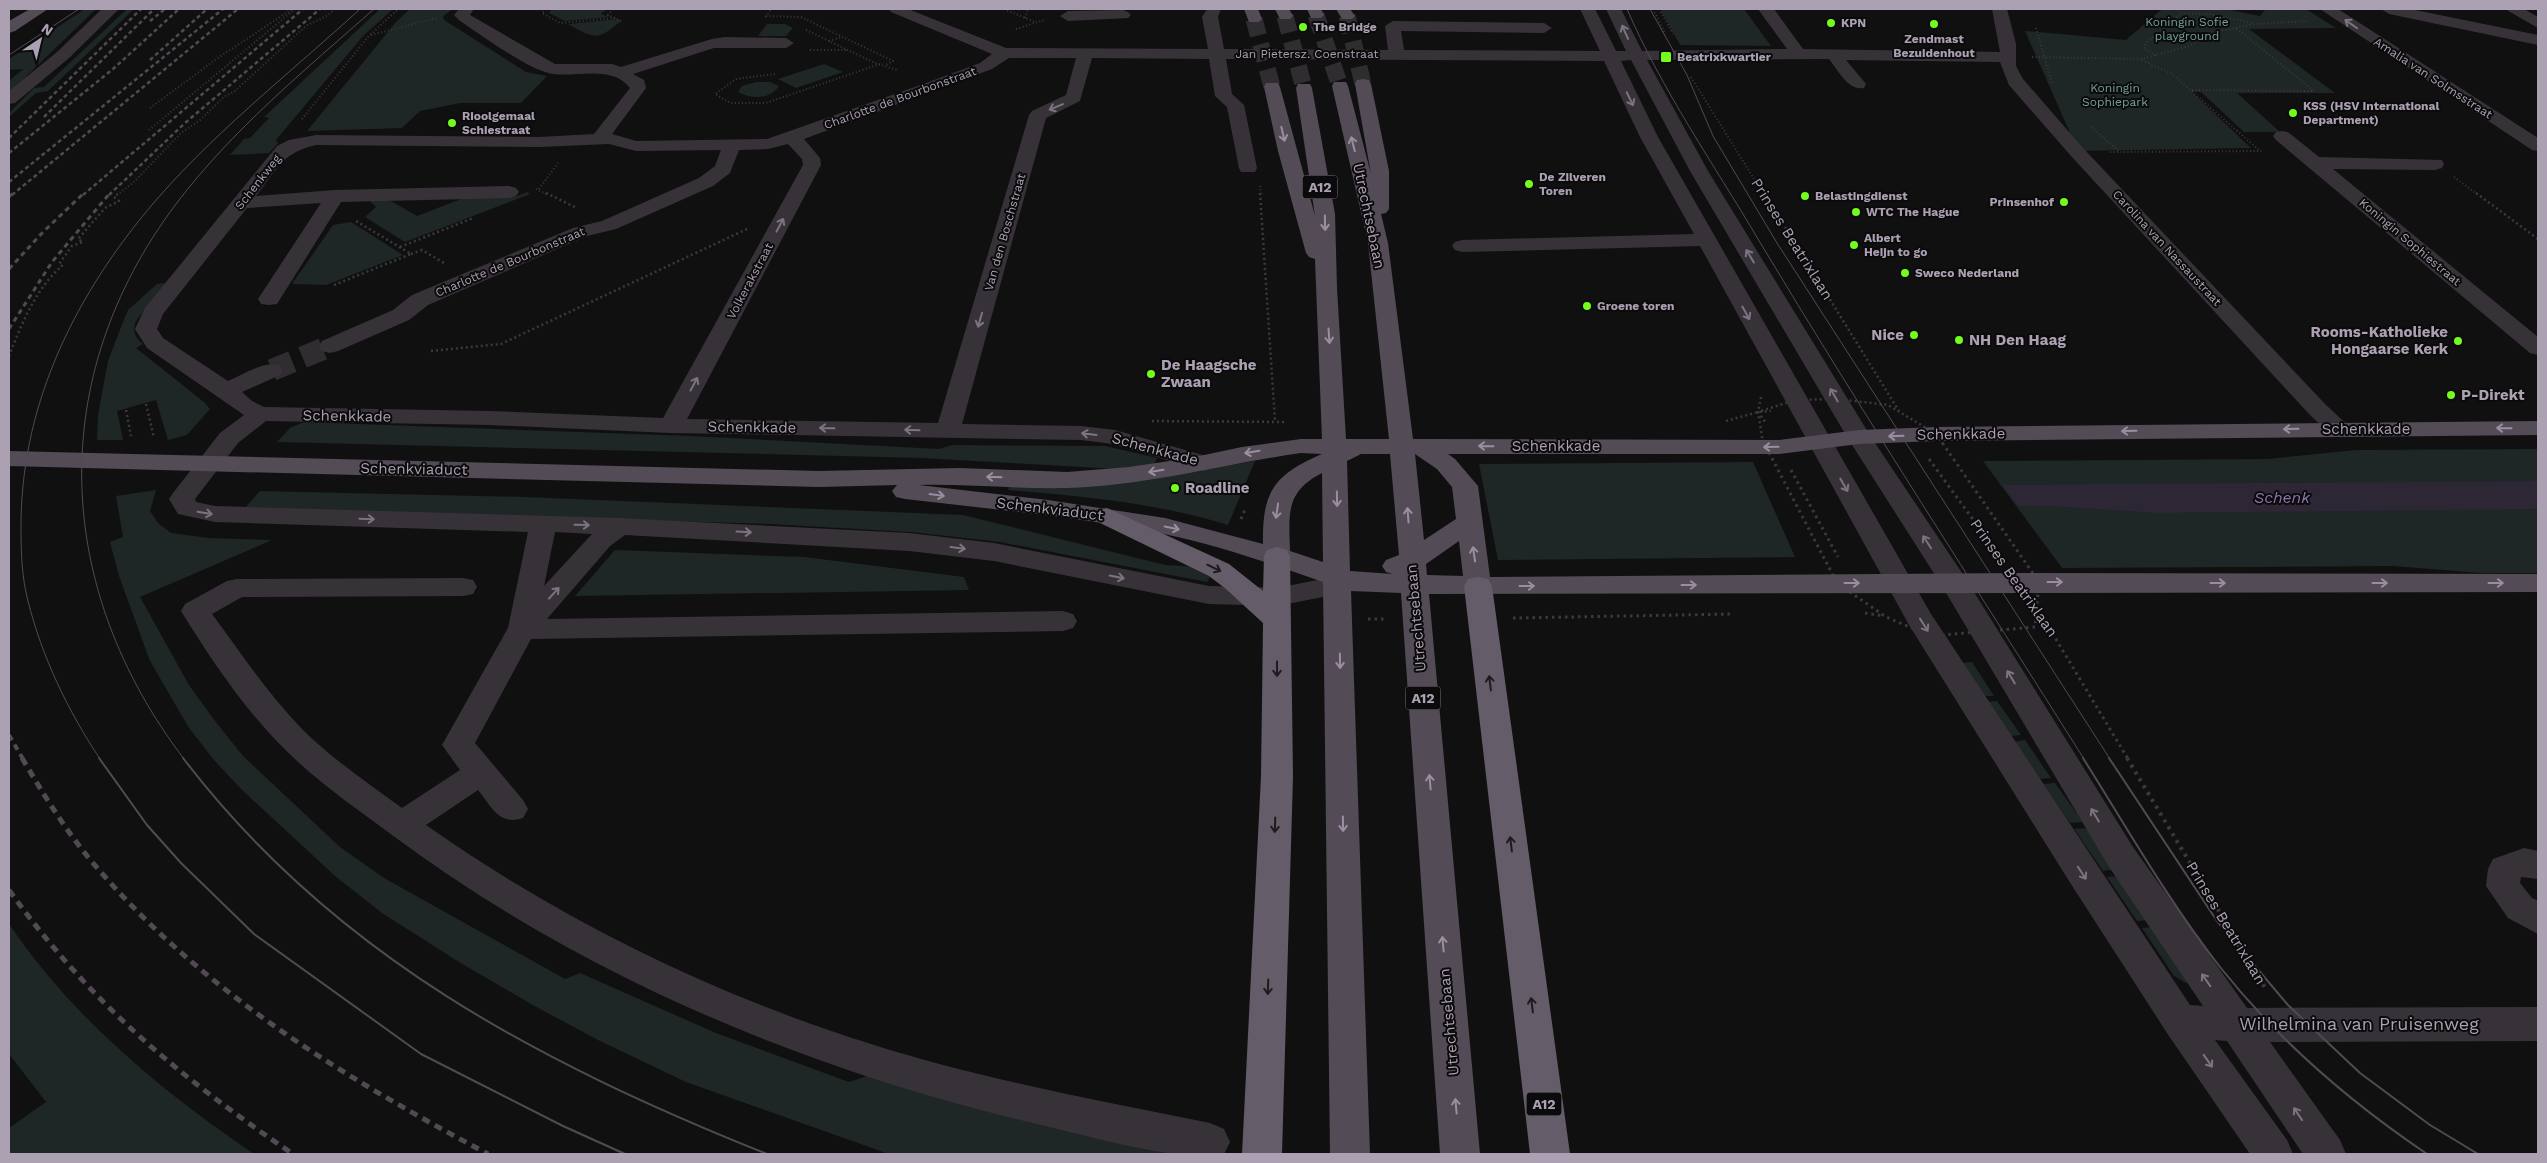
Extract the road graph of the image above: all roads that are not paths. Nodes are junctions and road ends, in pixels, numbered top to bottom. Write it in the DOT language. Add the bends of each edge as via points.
graph roads {
  1 [pos="21,9"];
  2 [pos="40,9"];
  3 [pos="111,9"];
  4 [pos="896,9"];
  5 [pos="1214,9"];
  6 [pos="1588,9"];
  7 [pos="1614,9"];
  8 [pos="1766,9"];
  9 [pos="2000,9"];
  10 [pos="2328,9"];
  11 [pos="2389,9"];
  12 [pos="2513,9"];
  13 [pos="466,10"];
  14 [pos="1096,12"];
  15 [pos="1123,15"];
  16 [pos="9,16"];
  17 [pos="1068,16"];
  18 [pos="2538,23"];
  19 [pos="9,28"];
  20 [pos="1544,28"];
  21 [pos="2538,40"];
  22 [pos="786,43"];
  23 [pos="1005,53"];
  24 [pos="1084,53"];
  25 [pos="1216,54"];
  26 [pos="1399,54"];
  27 [pos="1798,54"];
  28 [pos="1636,55"];
  29 [pos="1834,55"];
  30 [pos="1546,56"];
  31 [pos="1609,56"];
  32 [pos="2009,57"];
  33 [pos="619,73"];
  34 [pos="1363,84"];
  35 [pos="1858,84"];
  36 [pos="1340,86"];
  37 [pos="1272,87"];
  38 [pos="1304,88"];
  39 [pos="9,99"];
  40 [pos="2282,136"];
  41 [pos="792,137"];
  42 [pos="599,138"];
  43 [pos="732,145"];
  44 [pos="2538,146"];
  45 [pos="2308,157"];
  46 [pos="2435,164"];
  47 [pos="1248,168"];
  48 [pos="509,192"];
  49 [pos="335,196"];
  50 [pos="241,203"];
  51 [pos="1706,240"];
  52 [pos="1378,243"];
  53 [pos="1462,246"];
  54 [pos="1326,288"];
  55 [pos="269,299"];
  56 [pos="330,346"];
  57 [pos="2538,348"];
  58 [pos="272,370"];
  59 [pos="226,390"];
  60 [pos="260,414"];
  61 [pos="671,426"];
  62 [pos="2538,428"];
  63 [pos="2340,429"];
  64 [pos="948,431"];
  65 [pos="1859,437"];
  66 [pos="1820,443"];
  67 [pos="1360,445"];
  68 [pos="1428,448"];
  69 [pos="9,459"];
  70 [pos="1204,463"];
  71 [pos="819,480"];
  72 [pos="1107,516"];
  73 [pos="1469,522"];
  74 [pos="543,524"];
  75 [pos="618,526"];
  76 [pos="1289,560"];
  77 [pos="1352,582"];
  78 [pos="1900,583"];
  79 [pos="1954,583"];
  80 [pos="2538,583"];
  81 [pos="463,587"];
  82 [pos="1277,601"];
  83 [pos="1481,602"];
  84 [pos="1063,621"];
  85 [pos="522,629"];
  86 [pos="482,772"];
  87 [pos="512,809"];
  88 [pos="401,825"];
  89 [pos="2538,865"];
  90 [pos="2538,919"];
  91 [pos="2180,1021"];
  92 [pos="2538,1024"];
  93 [pos="2238,1025"];
  94 [pos="1210,1142"];
  95 [pos="1262,1154"];
  96 [pos="1350,1154"];
  97 [pos="1460,1154"];
  98 [pos="1550,1154"];
  99 [pos="2273,1154"];
  100 [pos="2326,1154"];
  1 -- 16 [label="main road"];
  2 -- 19 [label="main road"];
  3 -- 39 [label="street" via="63,55"];
  4 -- 23 [label="street, Jan Pietersz. Coenstraat"];
  5 -- 25 [label="street" via="1210,17"];
  6 -- 31 [label="street"];
  28 -- 7 [label="street, one-way"];
  8 -- 27 [label="street"];
  9 -- 32 [label="street, Carolina van Nassaustraat"];
  44 -- 10 [label="street, Amalia van Solmsstraat, one-way"];
  11 -- 21 [label="street"];
  12 -- 18 [label="street"];
  13 -- 33 [label="street" via="462,15 465,18 542,65 553,69 602,68"];
  14 -- 15 [label="street"];
  14 -- 17 [label="street"];
  20 -- 26 [label="street" via="1393,26"];
  22 -- 33 [label="street" via="712,44"];
  23 -- 24 [label="street, Jan Pietersz. Coenstraat"];
  23 -- 41 [label="street, Charlotte de Bourbonstraat" via="986,66"];
  24 -- 25 [label="street, Jan Pietersz. Coenstraat"];
  24 -- 64 [label="street, Van den Boschstraat, one-way" via="1074,97 1038,115"];
  25 -- 26 [label="street, Jan Pietersz. Coenstraat"];
  25 -- 47 [label="street" via="1224,96 1235,105"];
  26 -- 30 [label="street, Jan Pietersz. Coenstraat"];
  26 -- 30 [label="street" via="1441,70 1507,72"];
  27 -- 28 [label="street"];
  27 -- 29 [label="street"];
  28 -- 31 [label="street"];
  65 -- 28 [label="street, one-way" via="1698,171"];
  29 -- 32 [label="street"];
  29 -- 35 [label="street"];
  30 -- 31 [label="street, Jan Pietersz. Coenstraat"];
  31 -- 51 [label="street, one-way"];
  32 -- 63 [label="street, Carolina van Nassaustraat" via="2008,66 2015,81 2077,152 2318,410"];
  33 -- 42 [label="street" via="638,84 638,88"];
  34 -- 52 [label="main road" via="1380,171"];
  52 -- 36 [label="main road, Utrechtsebaan / A12, one-way"];
  37 -- 54 [label="main road, one-way"];
  38 -- 54 [label="main road, A12, one-way" via="1325,214"];
  40 -- 45 [label="street, Koningin Sophiestraat"];
  41 -- 43 [label="street, Charlotte de Bourbonstraat" via="768,144"];
  61 -- 41 [label="street, Volkerakstraat, one-way" via="812,165 811,158"];
  42 -- 43 [label="street, Schenkweg" via="636,146"];
  42 -- 50 [label="street, Schenkweg" via="539,142 316,140 283,150"];
  43 -- 56 [label="street, Charlotte de Bourbonstraat" via="724,169 718,175 609,224 580,232 420,300 401,315"];
  45 -- 46 [label="street"];
  45 -- 57 [label="street, Koningin Sophiestraat"];
  48 -- 49 [label="street"];
  49 -- 50 [label="street"];
  49 -- 55 [label="street"];
  50 -- 59 [label="street, Schenkweg" via="153,313 146,329 155,342"];
  51 -- 53 [label="street"];
  51 -- 66 [label="street, one-way"];
  97 -- 52 [label="main road, Utrechtsebaan / A12, one-way" via="1406,480"];
  54 -- 96 [label="main road, A12, one-way" via="1336,480"];
  58 -- 59 [label="street"];
  59 -- 60 [label="street, Schenkweg" via="244,406"];
  60 -- 61 [label="street, Schenkkade" via="490,418"];
  60 -- 74 [label="street, one-way" via="229,438 192,482 182,499 187,508 215,514"];
  64 -- 61 [label="street, Schenkkade, one-way"];
  62 -- 63 [label="main road, Schenkkade, one-way"];
  63 -- 65 [label="main road, Schenkkade, one-way"];
  70 -- 64 [label="street, Schenkkade, one-way" via="1115,437 1081,433"];
  65 -- 66 [label="main road, Schenkkade"];
  79 -- 65 [label="street, one-way"];
  66 -- 68 [label="main road, Schenkkade, one-way" via="1778,447"];
  66 -- 78 [label="street, one-way"];
  67 -- 68 [label="main road, Schenkkade"];
  67 -- 70 [label="main road, Schenkkade, one-way" via="1301,446"];
  67 -- 76 [label="main road, one-way" via="1301,474 1279,501 1276,520"];
  68 -- 73 [label="main road" via="1465,486"];
  69 -- 71 [label="main road, Schenkviaduct"];
  70 -- 71 [label="main road, Schenkviaduct, one-way" via="1129,475 1067,480 960,476"];
  71 -- 72 [label="main road, Schenkviaduct, one-way"];
  72 -- 76 [label="main road, Schenkviaduct, one-way" via="1172,528"];
  72 -- 82 [label="highway, one-way"];
  73 -- 77 [label="main road" via="1418,557"];
  83 -- 73 [label="main road, one-way"];
  74 -- 75 [label="street, one-way"];
  74 -- 85 [label="street"];
  75 -- 82 [label="street, one-way" via="909,542 994,552 1209,595"];
  85 -- 75 [label="street, one-way" via="601,540"];
  76 -- 77 [label="main road"];
  76 -- 82 [label="highway"];
  77 -- 82 [label="street"];
  77 -- 83 [label="main road" via="1448,585"];
  78 -- 79 [label="main road"];
  83 -- 78 [label="main road, one-way"];
  78 -- 91 [label="street, one-way" via="2018,774"];
  79 -- 80 [label="main road, one-way"];
  93 -- 79 [label="street, one-way" via="2121,857"];
  81 -- 88 [label="street" via="237,588 195,611 272,716 294,740"];
  82 -- 95 [label="highway, one-way" via="1277,776"];
  98 -- 83 [label="highway, A12, one-way"];
  84 -- 85 [label="street"];
  85 -- 86 [label="street" via="458,746"];
  86 -- 87 [label="street"];
  86 -- 88 [label="street"];
  88 -- 94 [label="street" via="500,893 572,934 633,965 788,1031 886,1067 982,1093"];
  89 -- 90 [label="street" via="2524,862 2505,869 2503,886 2520,908"];
  91 -- 93 [label="street, Wilhelmina van Pruisenweg"];
  91 -- 99 [label="street, one-way"];
  92 -- 93 [label="street, Wilhelmina van Pruisenweg"];
  100 -- 93 [label="street, one-way"];
}
